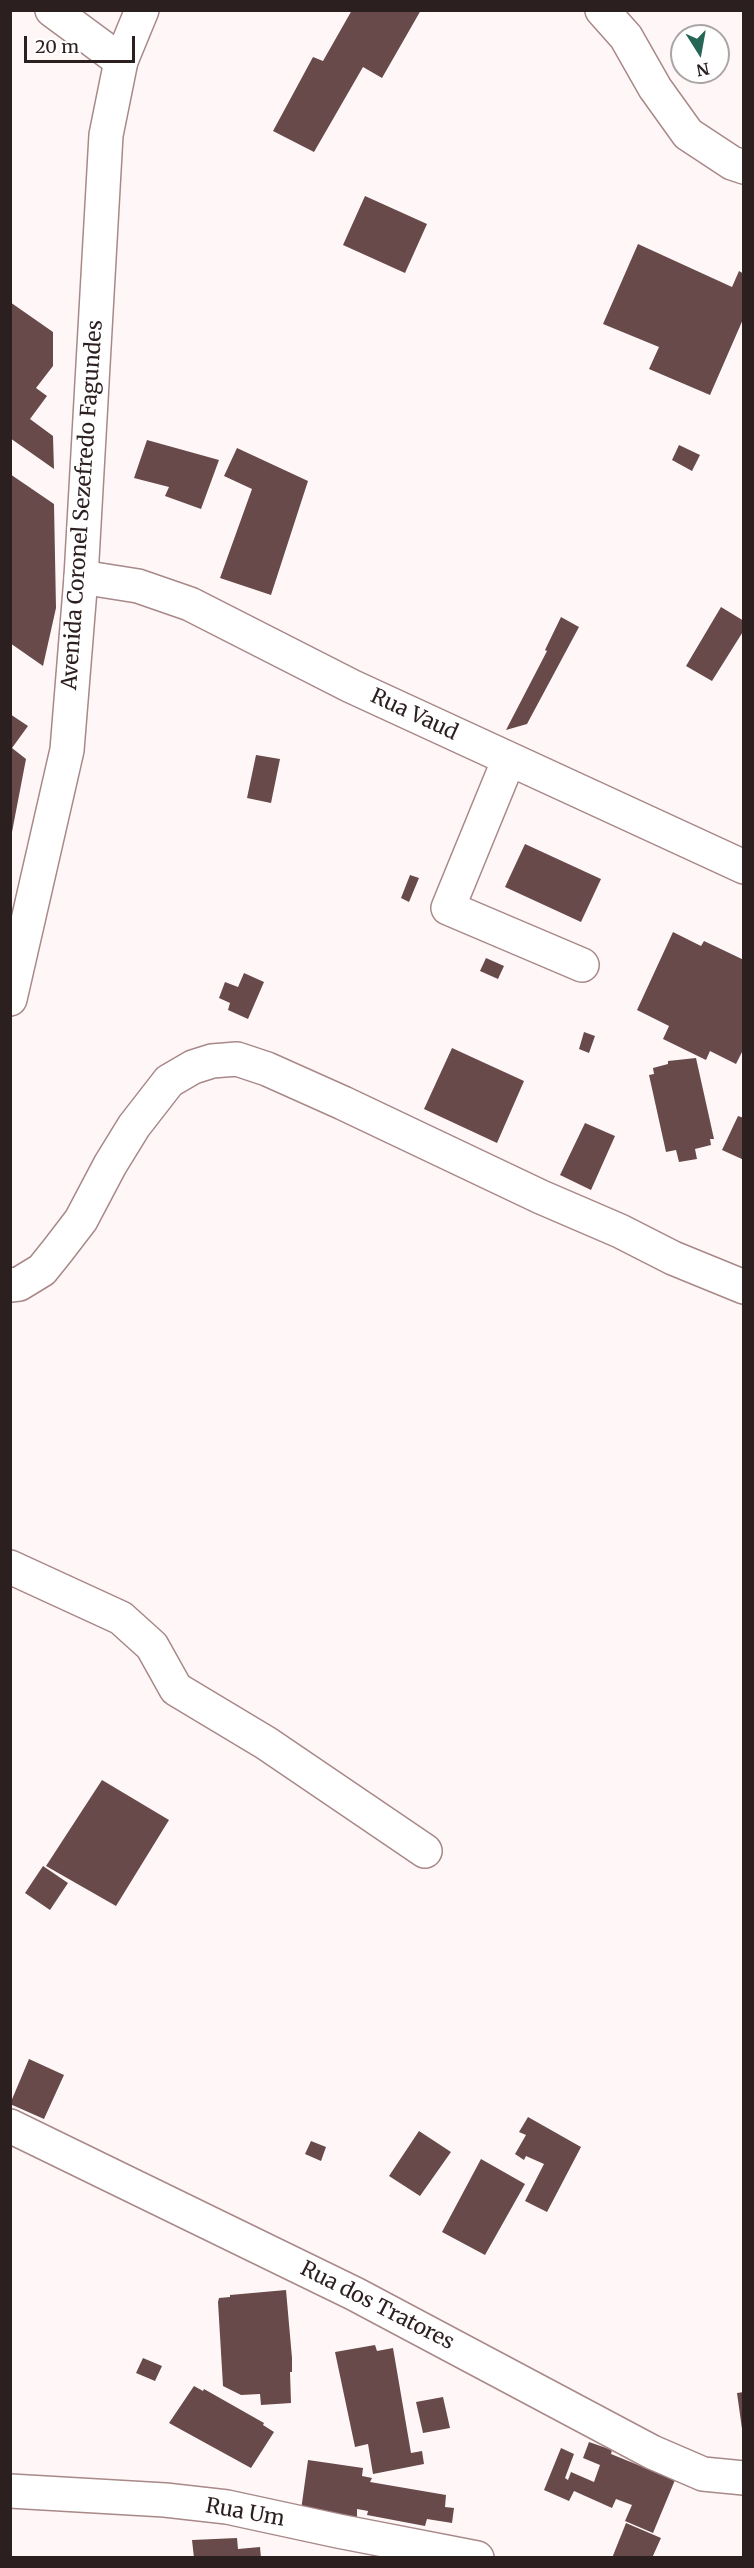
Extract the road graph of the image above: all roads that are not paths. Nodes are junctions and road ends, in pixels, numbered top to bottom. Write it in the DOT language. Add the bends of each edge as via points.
graph roads {
  1 [pos="52,10"];
  2 [pos="142,10"];
  3 [pos="602,10"];
  4 [pos="121,61"];
  5 [pos="744,167"];
  6 [pos="81,577"];
  7 [pos="510,759"];
  8 [pos="744,867"];
  9 [pos="15,963"];
  10 [pos="582,965"];
  11 [pos="10,999"];
  12 [pos="10,1286"];
  13 [pos="744,1287"];
  14 [pos="10,1567"];
  15 [pos="425,1851"];
  16 [pos="10,2126"];
  17 [pos="744,2478"];
  18 [pos="10,2491"];
  19 [pos="477,2558"];
  1 -- 4 [label="street"];
  2 -- 4 [label="street, Avenida Coronel Sezefredo Fagundes"];
  3 -- 5 [label="street" via="626,37 688,135"];
  4 -- 6 [label="street, Avenida Coronel Sezefredo Fagundes" via="106,135"];
  6 -- 7 [label="street, Rua Vaud" via="138,586 190,604 351,686"];
  6 -- 9 [label="street, Avenida Coronel Sezefredo Fagundes" via="67,750"];
  7 -- 8 [label="street, Rua Vaud"];
  7 -- 10 [label="street" via="448,908"];
  9 -- 11 [label="street, Avenida Coronel Sezefredo Fagundes"];
  12 -- 13 [label="street" via="42,1270 58,1250 81,1220 134,1126 169,1081 193,1066 237,1059 343,1103"];
  14 -- 15 [label="street" via="121,1618 152,1646 176,1689 266,1743"];
  16 -- 17 [label="street, Rua dos Tratores" via="355,2294 652,2452 703,2474"];
  18 -- 19 [label="street, Rua Um" via="227,2507"];
}
